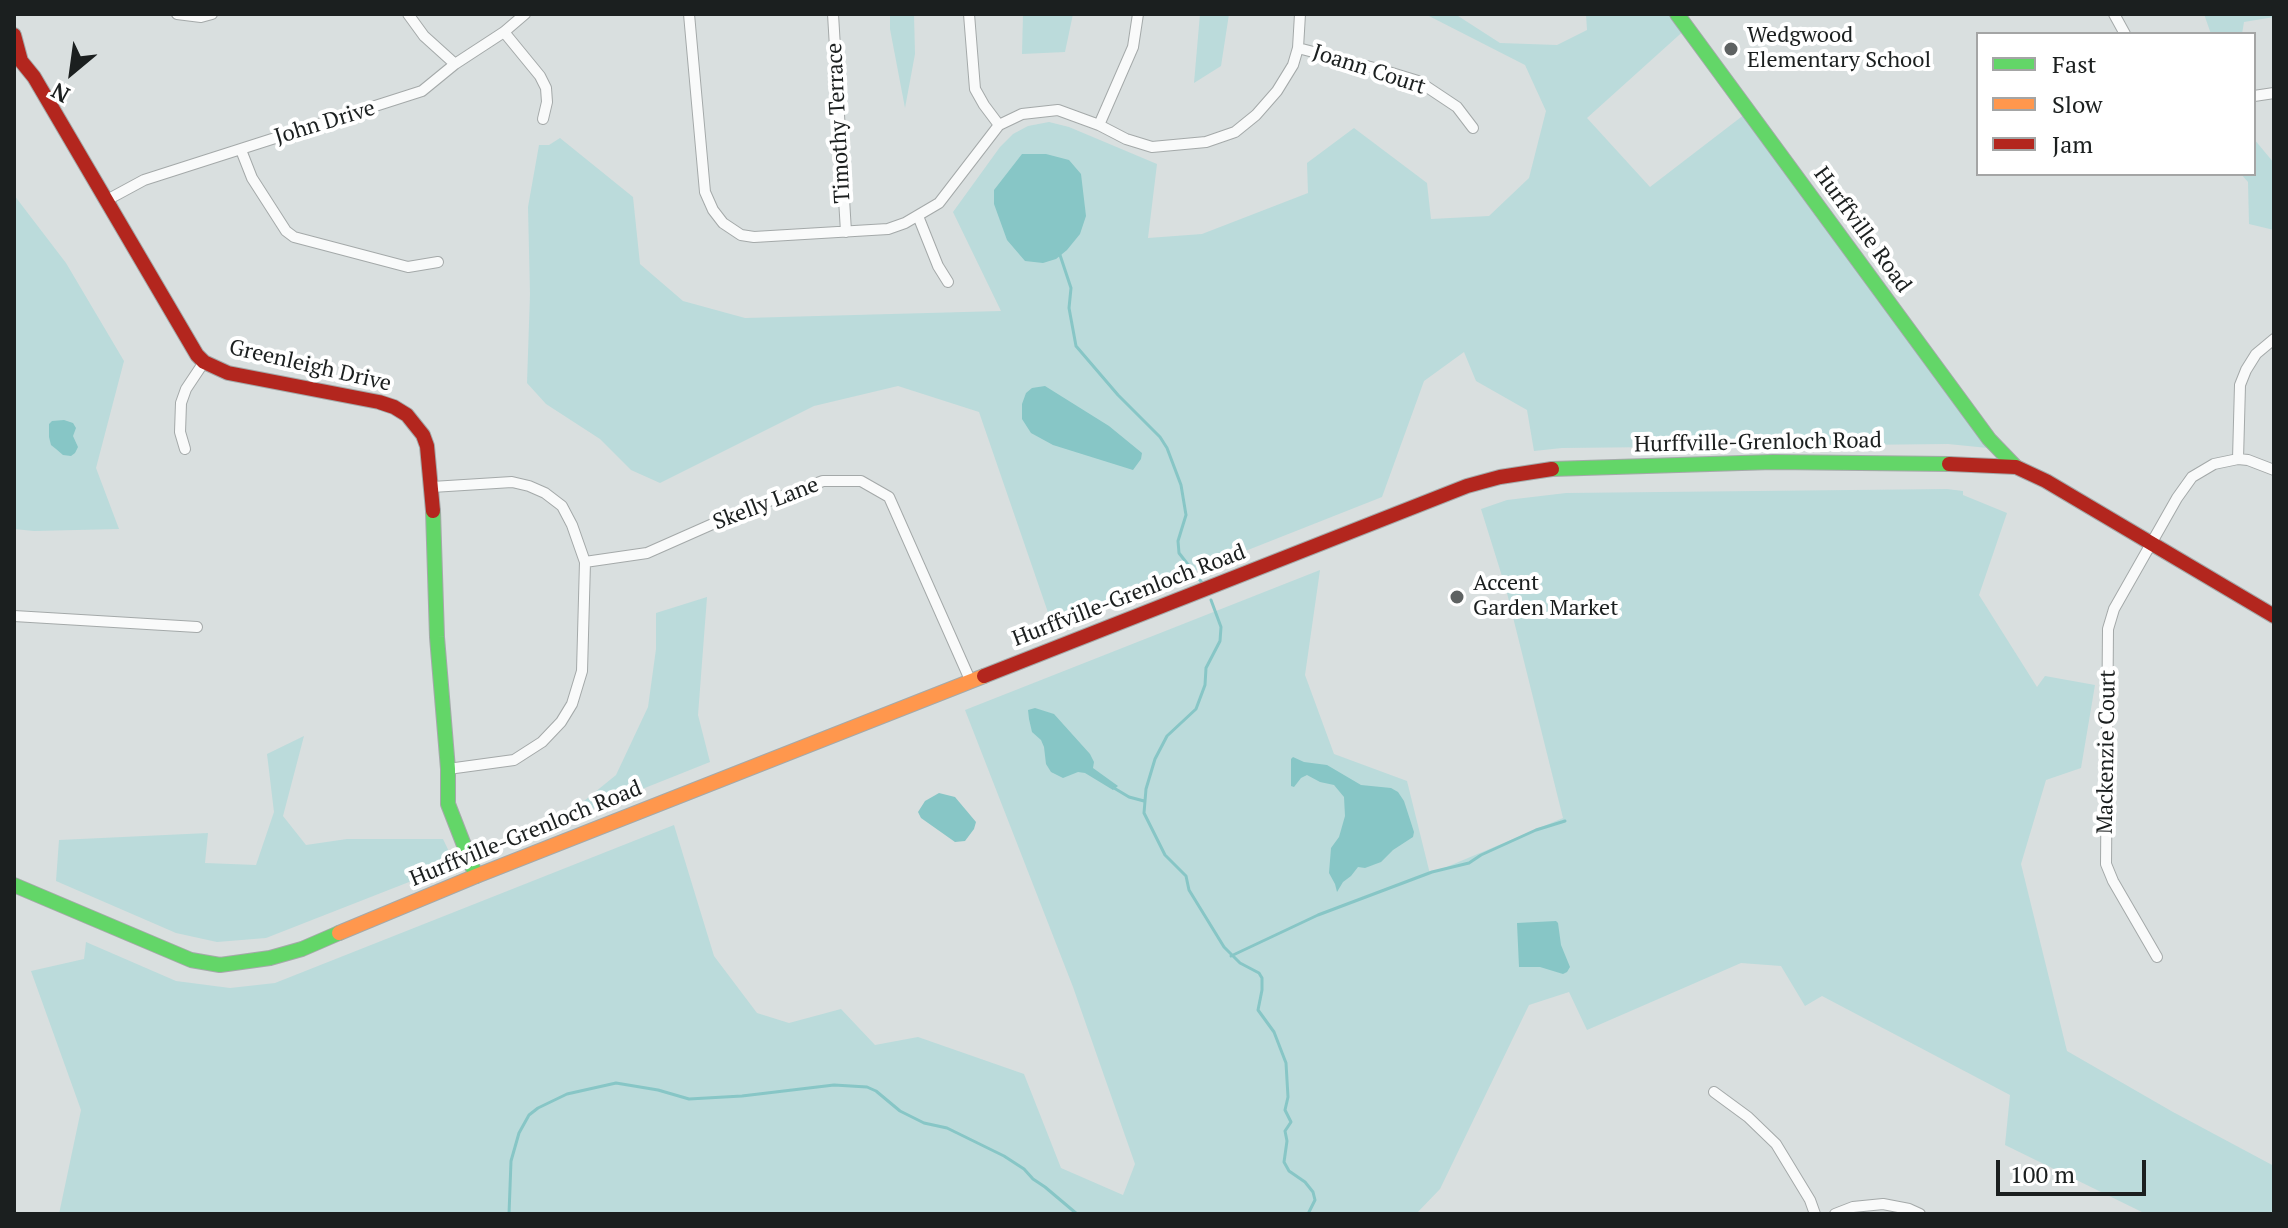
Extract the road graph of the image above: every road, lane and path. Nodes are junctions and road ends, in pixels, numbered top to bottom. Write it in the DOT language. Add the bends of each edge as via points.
graph roads {
  1 [pos="177,14"];
  2 [pos="212,14"];
  3 [pos="408,14"];
  4 [pos="525,14"];
  5 [pos="689,14"];
  6 [pos="833,14"];
  7 [pos="969,14"];
  8 [pos="1138,14"];
  9 [pos="1300,14"];
  10 [pos="1677,14"];
  11 [pos="2114,14"];
  12 [pos="504,32"];
  13 [pos="2124,32"];
  14 [pos="14,35"];
  15 [pos="1298,48"];
  16 [pos="18,63"];
  17 [pos="455,64"];
  18 [pos="543,119"];
  19 [pos="999,125"];
  20 [pos="1099,125"];
  21 [pos="1473,128"];
  22 [pos="241,150"];
  23 [pos="107,200"];
  24 [pos="918,216"];
  25 [pos="846,232"];
  26 [pos="438,262"];
  27 [pos="948,282"];
  28 [pos="2274,339"];
  29 [pos="204,362"];
  30 [pos="185,449"];
  31 [pos="2238,459"];
  32 [pos="2016,467"];
  33 [pos="2274,470"];
  34 [pos="432,487"];
  35 [pos="2152,544"];
  36 [pos="585,562"];
  37 [pos="14,616"];
  38 [pos="2274,616"];
  39 [pos="197,627"];
  40 [pos="971,682"];
  41 [pos="448,769"];
  42 [pos="476,876"];
  43 [pos="14,885"];
  44 [pos="2157,957"];
  45 [pos="1714,1092"];
  46 [pos="1815,1214"];
  47 [pos="1835,1214"];
  48 [pos="1920,1214"];
  1 -- 2 [label="street"];
  3 -- 17 [label="street"];
  4 -- 12 [label="street, John Drive"];
  5 -- 25 [label="street" via="705,192 713,210 741,235"];
  6 -- 25 [label="street, Timothy Terrace"];
  7 -- 19 [label="street" via="975,89"];
  8 -- 20 [label="street" via="1133,47"];
  9 -- 15 [label="street"];
  10 -- 32 [label="main road, Hurffville Road" via="1989,439"];
  11 -- 13 [label="street"];
  12 -- 17 [label="street, John Drive"];
  12 -- 18 [label="street" via="546,88"];
  14 -- 16 [label="main road, Greenleigh Drive"];
  15 -- 20 [label="street" via="1277,91 1235,132 1206,142 1152,147"];
  15 -- 21 [label="street, Joann Court" via="1418,81 1457,107"];
  16 -- 23 [label="main road, Greenleigh Drive" via="34,77"];
  17 -- 22 [label="street, John Drive" via="422,91"];
  19 -- 20 [label="street" via="1022,114 1058,110"];
  19 -- 24 [label="street" via="939,203"];
  22 -- 23 [label="street, John Drive" via="144,180"];
  22 -- 26 [label="street" via="252,178 294,237 408,267"];
  23 -- 29 [label="main road, Greenleigh Drive"];
  24 -- 25 [label="street" via="888,229"];
  24 -- 27 [label="street"];
  28 -- 31 [label="street" via="2251,361 2240,385"];
  29 -- 30 [label="street" via="181,403"];
  29 -- 34 [label="main road, Greenleigh Drive" via="228,373 394,407 423,435"];
  31 -- 33 [label="street"];
  31 -- 35 [label="street, Mackenzie Court" via="2214,464 2192,477"];
  32 -- 35 [label="main road, Hurffville-Grenloch Road"];
  32 -- 40 [label="main road, Hurffville-Grenloch Road" via="1741,462 1548,469 1500,477"];
  34 -- 36 [label="street" via="512,482 545,493 562,506"];
  34 -- 41 [label="main road, Greenleigh Drive"];
  35 -- 38 [label="main road, Hurffville-Grenloch Road"];
  35 -- 44 [label="street, Mackenzie Court" via="2108,629 2106,864"];
  36 -- 40 [label="street, Skelly Lane" via="647,553 823,481 861,481 889,497"];
  36 -- 41 [label="street" via="582,671 561,722 514,760"];
  37 -- 39 [label="street"];
  40 -- 42 [label="main road, Hurffville-Grenloch Road"];
  41 -- 42 [label="main road, Greenleigh Drive" via="448,804"];
  42 -- 43 [label="main road, Hurffville-Grenloch Road" via="302,949 220,965 191,960"];
  45 -- 46 [label="street" via="1776,1144"];
  47 -- 48 [label="street" via="1883,1204"];
}
